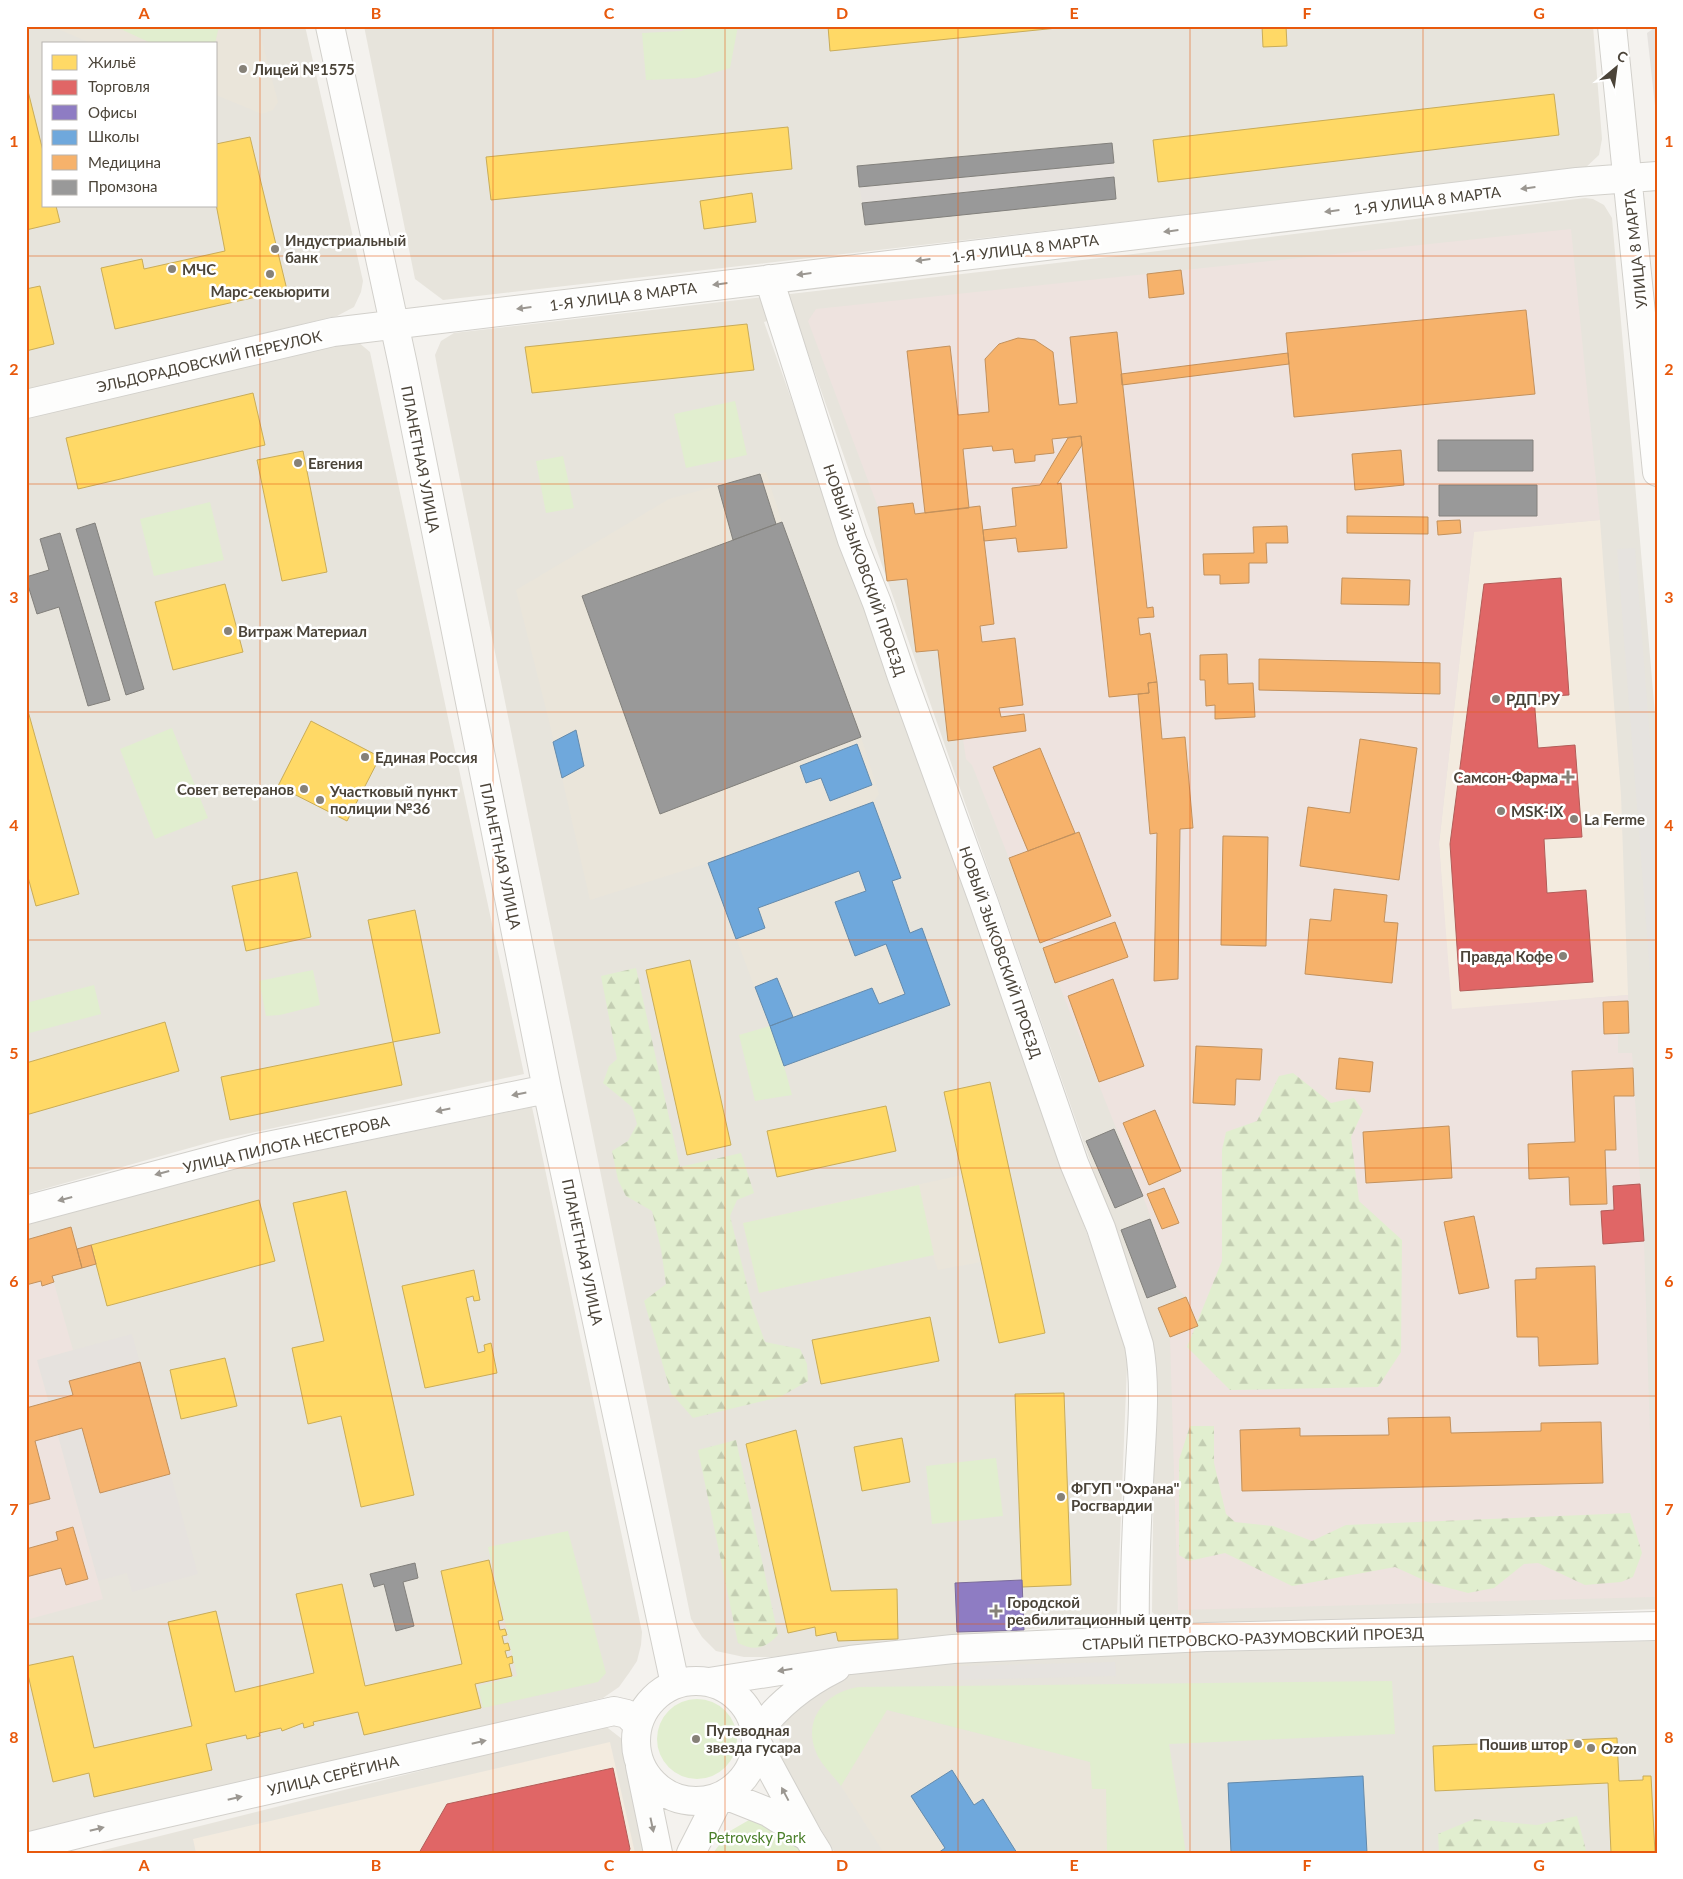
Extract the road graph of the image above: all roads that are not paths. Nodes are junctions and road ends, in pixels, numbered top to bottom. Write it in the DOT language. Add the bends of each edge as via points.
graph roads {
  1 [pos="330,26"];
  2 [pos="1612,26"];
  3 [pos="1657,176"];
  4 [pos="1628,179"];
  5 [pos="769,279"];
  6 [pos="394,324"];
  7 [pos="26,404"];
  8 [pos="1657,472"];
  9 [pos="548,1089"];
  10 [pos="26,1210"];
  11 [pos="1657,1626"];
  12 [pos="1135,1640"];
  13 [pos="850,1660"];
  14 [pos="709,1682"];
  15 [pos="675,1684"];
  16 [pos="638,1724"];
  17 [pos="757,1738"];
  18 [pos="639,1762"];
  19 [pos="722,1797"];
  20 [pos="813,1845"];
  21 [pos="26,1847"];
  22 [pos="658,1853"];
  23 [pos="691,1853"];
  1 -- 6 [label="street, ПЛАНЕТНАЯ УЛИЦА"];
  2 -- 4 [label="street, УЛИЦА 8 МАРТА"];
  3 -- 4 [label="street, 1-Я УЛИЦА 8 МАРТА"];
  4 -- 5 [label="street, 1-Я УЛИЦА 8 МАРТА, one-way" via="1577,182"];
  4 -- 8 [label="street, УЛИЦА 8 МАРТА"];
  5 -- 6 [label="street, 1-Я УЛИЦА 8 МАРТА, one-way"];
  5 -- 12 [label="street, НОВЫЙ ЗЫКОВСКИЙ ПРОЕЗД" via="852,540 1074,1163 1101,1228 1139,1345 1143,1408"];
  6 -- 7 [label="street, ЭЛЬДОРАДОВСКИЙ ПЕРЕУЛОК" via="333,332"];
  6 -- 9 [label="street, ПЛАНЕТНАЯ УЛИЦА"];
  9 -- 10 [label="street, УЛИЦА ПИЛОТА НЕСТЕРОВА, one-way" via="242,1152"];
  9 -- 15 [label="street, ПЛАНЕТНАЯ УЛИЦА"];
  11 -- 12 [label="street, СТАРЫЙ ПЕТРОВСКО-РАЗУМОВСКИЙ ПРОЕЗД"];
  12 -- 13 [label="street, СТАРЫЙ ПЕТРОВСКО-РАЗУМОВСКИЙ ПРОЕЗД" via="953,1649"];
  13 -- 14 [label="street, СТАРЫЙ ПЕТРОВСКО-РАЗУМОВСКИЙ ПРОЕЗД, one-way"];
  13 -- 17 [label="street, СТАРЫЙ ПЕТРОВСКО-РАЗУМОВСКИЙ ПРОЕЗД" via="810,1682 781,1704"];
  14 -- 15 [label="street" via="692,1680"];
  14 -- 17 [label="street" via="729,1690 745,1705 753,1718"];
  15 -- 16 [label="street" via="658,1693"];
  16 -- 18 [label="street" via="635,1743"];
  21 -- 16 [label="street, УЛИЦА СЕРЁГИНА, one-way" via="614,1711 627,1714"];
  17 -- 19 [label="street" via="752,1766 738,1785"];
  20 -- 17 [label="street, one-way"];
  18 -- 19 [label="street" via="652,1783 671,1797 695,1802"];
  18 -- 22 [label="street, one-way"];
  19 -- 20 [label="street" via="768,1812"];
  19 -- 23 [label="street"];
}
